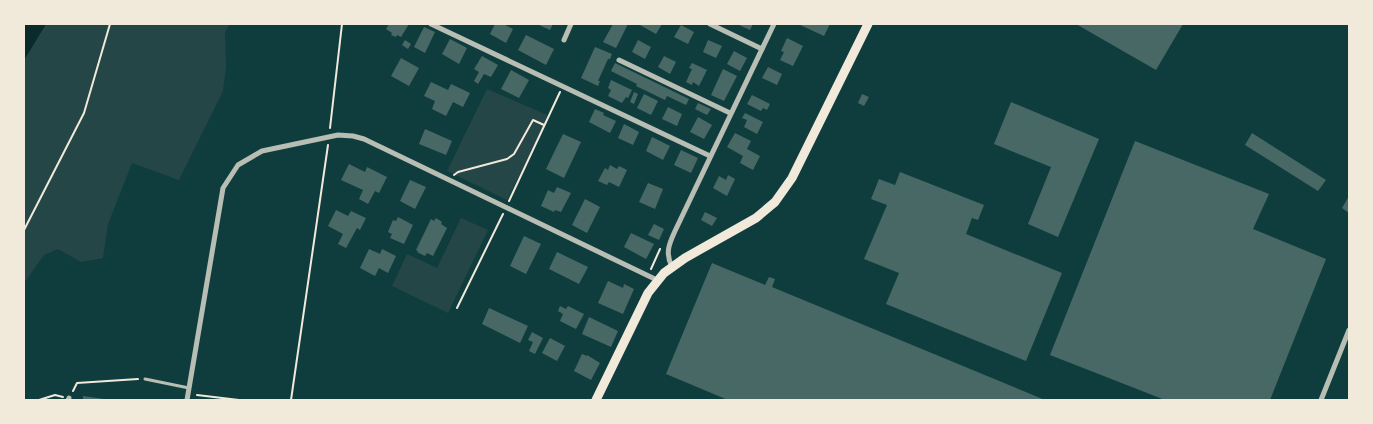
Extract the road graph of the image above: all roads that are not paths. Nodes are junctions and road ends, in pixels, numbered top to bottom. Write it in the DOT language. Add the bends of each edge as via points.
graph roads {
  1 [pos="432,24"];
  2 [pos="572,24"];
  3 [pos="710,24"];
  4 [pos="774,24"];
  5 [pos="868,24"];
  6 [pos="564,40"];
  7 [pos="762,49"];
  8 [pos="619,60"];
  9 [pos="730,113"];
  10 [pos="710,156"];
  11 [pos="672,267"];
  12 [pos="657,280"];
  13 [pos="1349,330"];
  14 [pos="145,379"];
  15 [pos="188,390"];
  16 [pos="187,400"];
  17 [pos="596,400"];
  18 [pos="1321,400"];
  1 -- 10 [label="street"];
  2 -- 6 [label="street"];
  3 -- 7 [label="street"];
  4 -- 7 [label="street"];
  5 -- 11 [label="main road" via="792,178 775,202 756,218"];
  7 -- 9 [label="street"];
  8 -- 9 [label="street"];
  9 -- 10 [label="street"];
  10 -- 11 [label="street" via="668,247 668,260"];
  11 -- 12 [label="main road"];
  12 -- 15 [label="street" via="364,139 329,136 262,151 238,165 223,188"];
  12 -- 17 [label="main road"];
  13 -- 18 [label="street"];
  14 -- 15 [label="lane"];
  15 -- 16 [label="street"];
}
